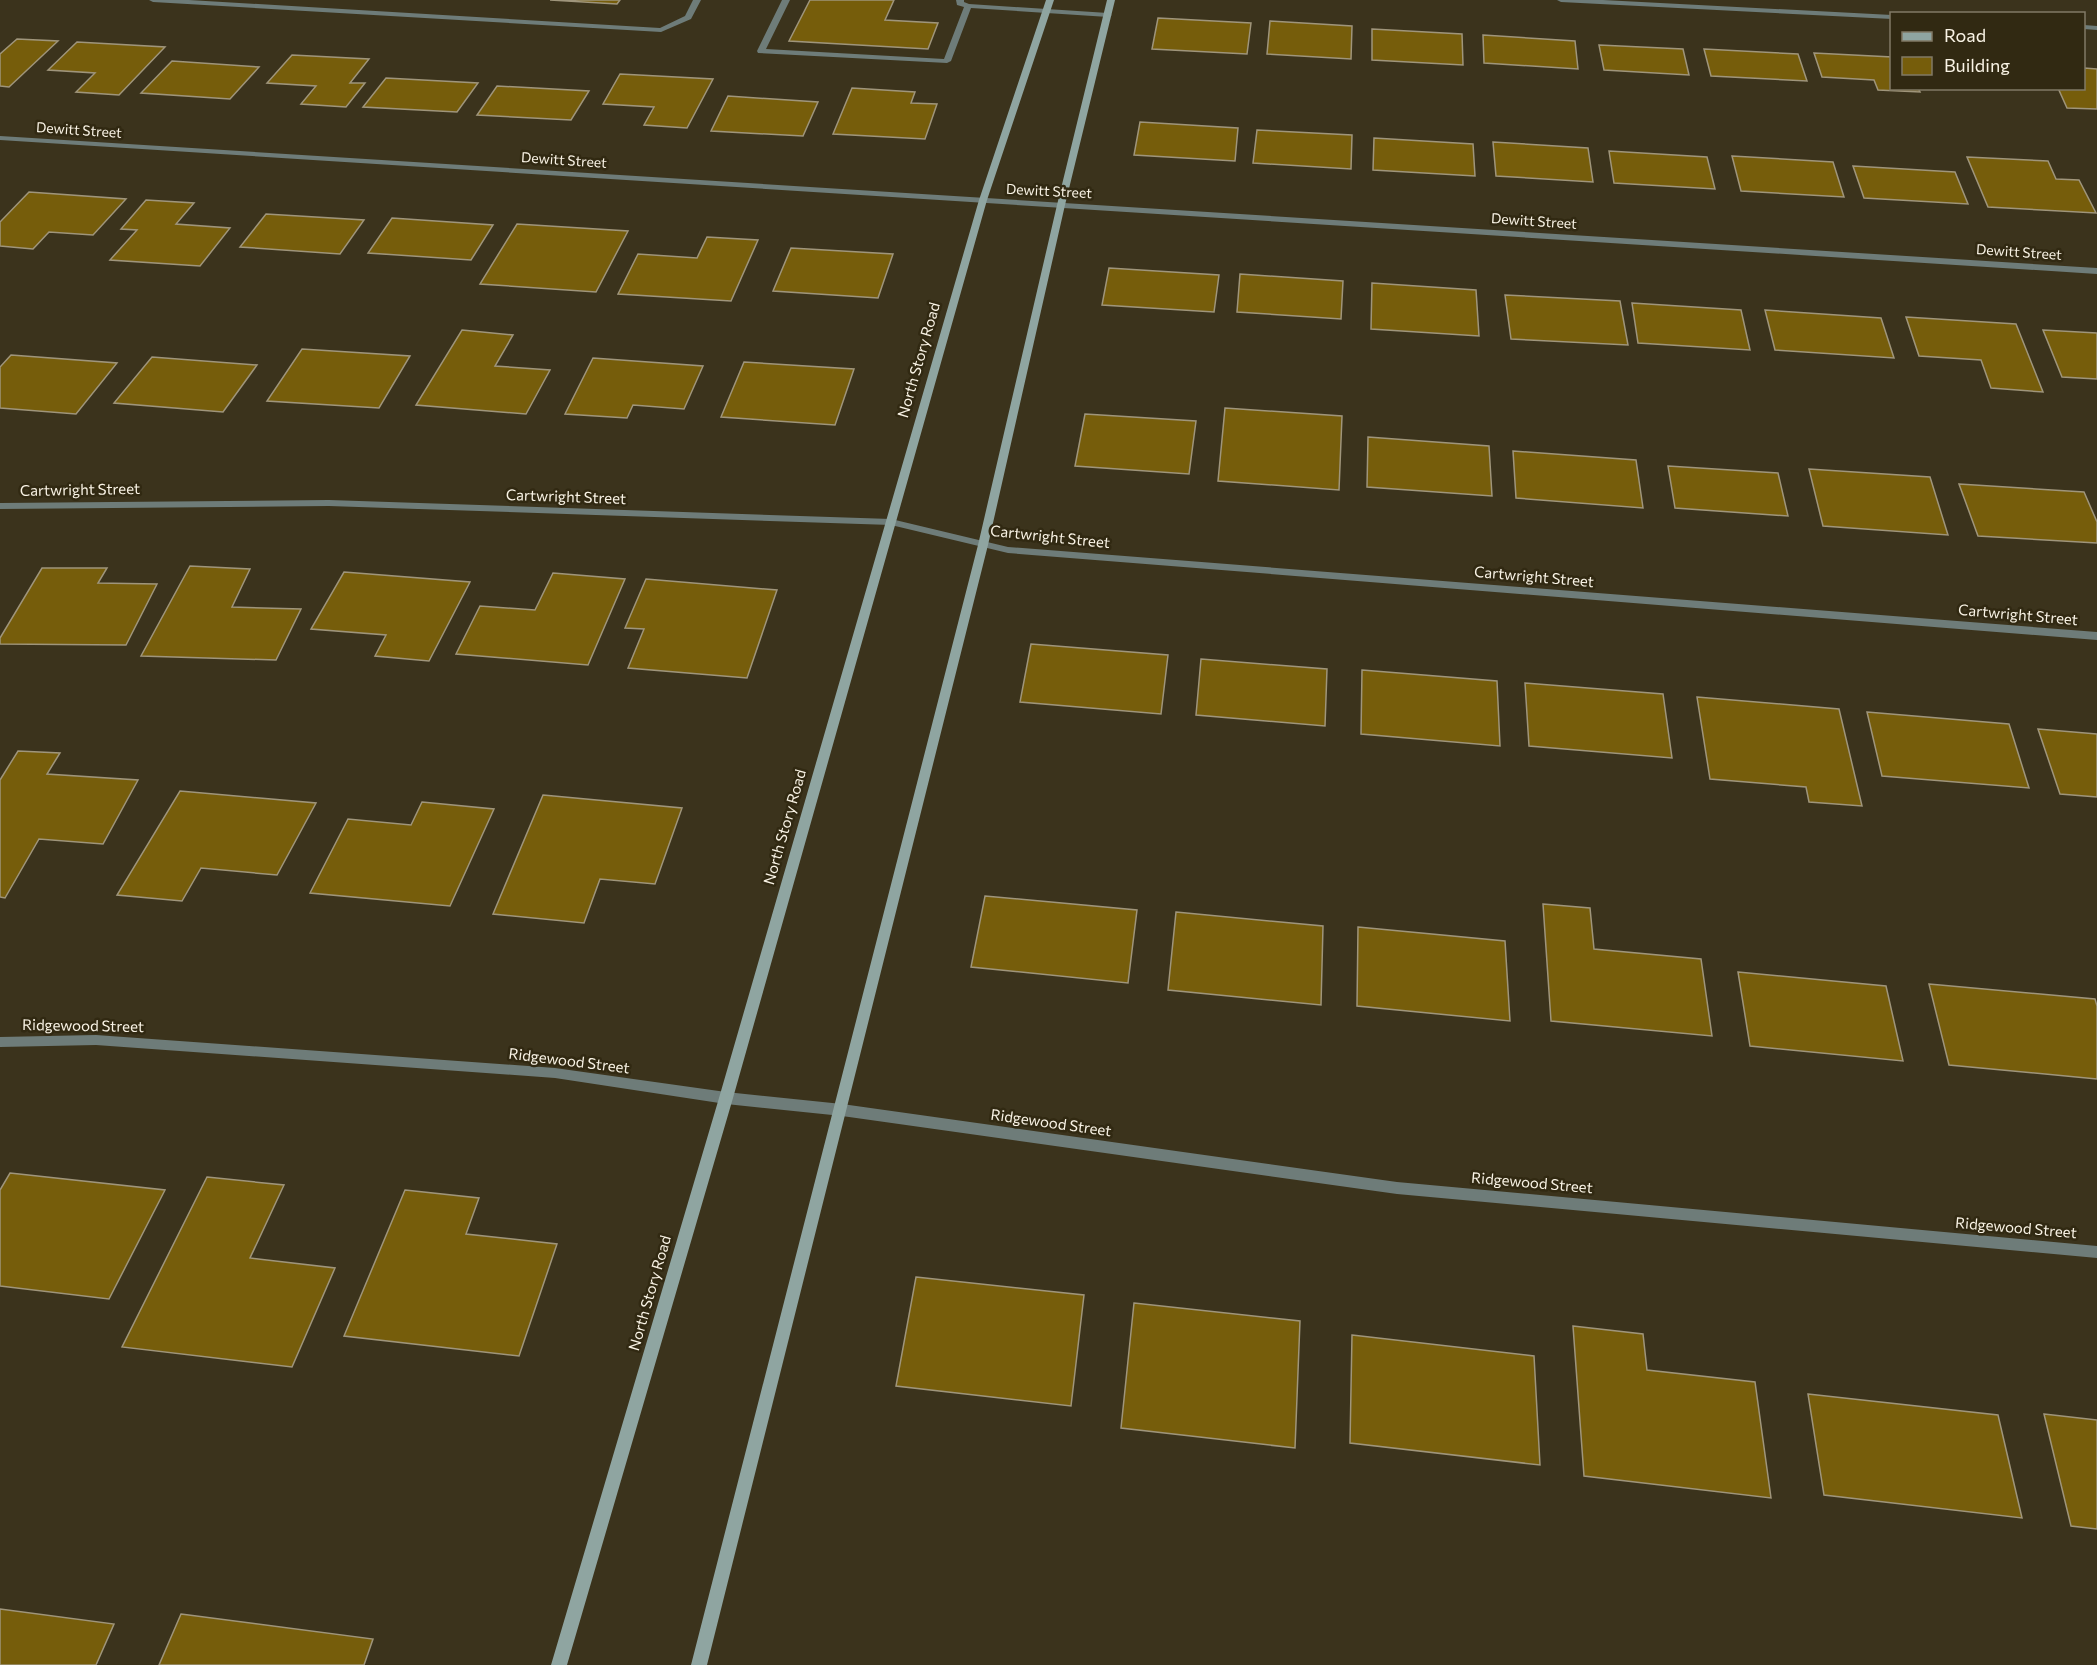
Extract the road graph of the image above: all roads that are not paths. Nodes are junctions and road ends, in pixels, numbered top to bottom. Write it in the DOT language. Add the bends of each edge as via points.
graph roads {
  1 [pos="153,0"];
  2 [pos="272,0"];
  3 [pos="697,0"];
  4 [pos="786,0"];
  5 [pos="960,0"];
  6 [pos="1050,0"];
  7 [pos="1111,0"];
  8 [pos="1561,0"];
  9 [pos="968,6"];
  10 [pos="266,7"];
  11 [pos="1047,12"];
  12 [pos="1108,15"];
  13 [pos="1890,17"];
  14 [pos="0,138"];
  15 [pos="983,200"];
  16 [pos="1061,205"];
  17 [pos="2097,271"];
  18 [pos="0,506"];
  19 [pos="891,522"];
  20 [pos="983,545"];
  21 [pos="2097,636"];
  22 [pos="0,1042"];
  23 [pos="726,1098"];
  24 [pos="842,1110"];
  25 [pos="2097,1252"];
  26 [pos="559,1665"];
  27 [pos="699,1665"];
  1 -- 10 [label="street"];
  2 -- 10 [label="street"];
  3 -- 10 [label="street" via="687,16 661,30"];
  4 -- 9 [label="street" via="761,51 947,60"];
  5 -- 9 [label="street"];
  6 -- 11 [label="main road, North Story Road"];
  7 -- 12 [label="main road"];
  8 -- 13 [label="street"];
  9 -- 11 [label="street"];
  11 -- 12 [label="street"];
  11 -- 15 [label="main road, North Story Road"];
  12 -- 16 [label="main road"];
  14 -- 15 [label="street, Dewitt Street"];
  15 -- 16 [label="street, Dewitt Street"];
  15 -- 19 [label="main road, North Story Road"];
  16 -- 17 [label="street, Dewitt Street"];
  16 -- 20 [label="main road"];
  18 -- 19 [label="street, Cartwright Street" via="329,503"];
  19 -- 20 [label="street, Cartwright Street"];
  19 -- 23 [label="main road, North Story Road"];
  20 -- 21 [label="street, Cartwright Street"];
  20 -- 24 [label="main road"];
  22 -- 23 [label="street, Ridgewood Street" via="96,1040 555,1073"];
  23 -- 24 [label="street, Ridgewood Street"];
  23 -- 26 [label="main road, North Story Road"];
  24 -- 25 [label="street, Ridgewood Street" via="1397,1188"];
  24 -- 27 [label="main road"];
}
